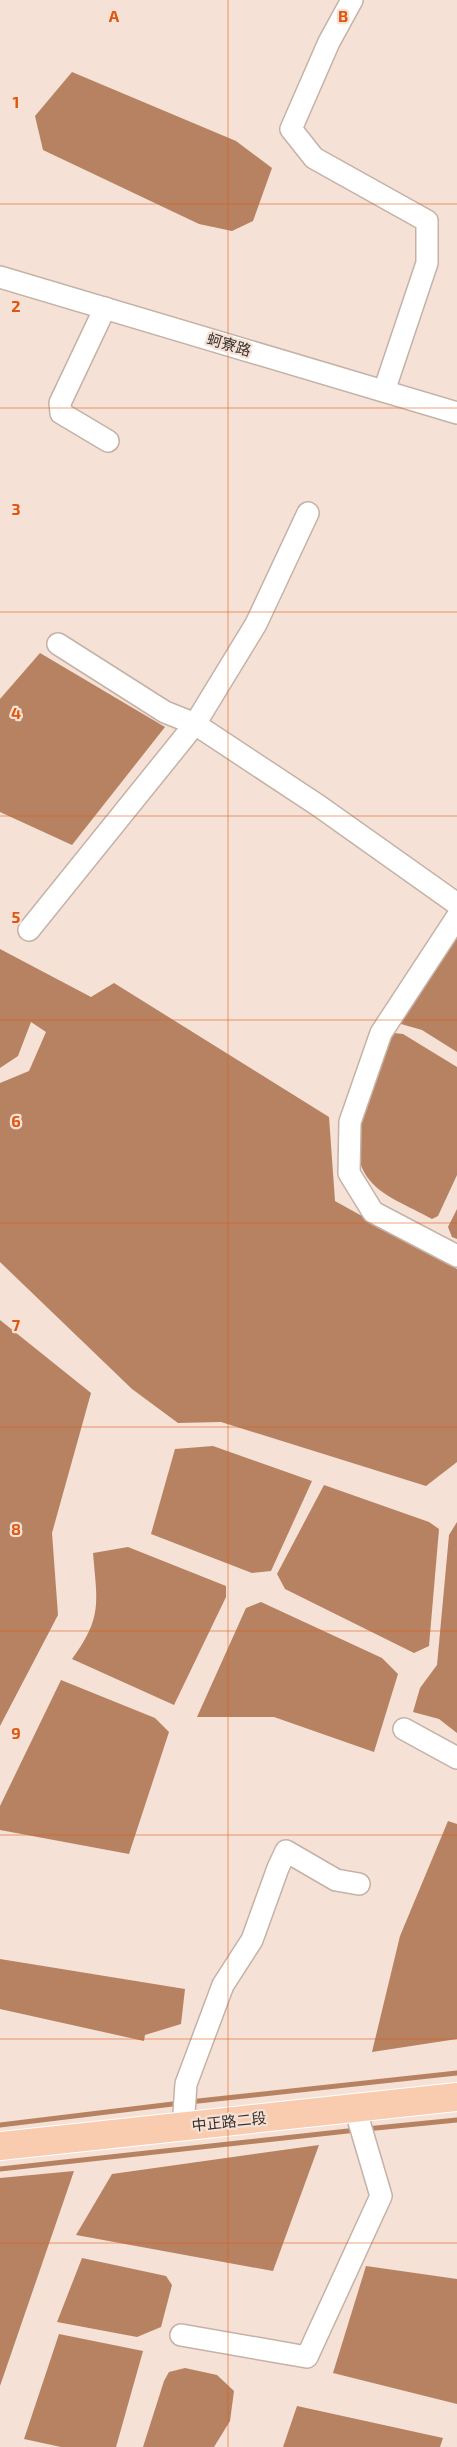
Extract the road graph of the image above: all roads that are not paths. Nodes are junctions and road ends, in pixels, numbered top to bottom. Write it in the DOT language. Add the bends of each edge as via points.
graph roads {
  1 [pos="352,0"];
  2 [pos="0,277"];
  3 [pos="106,308"];
  4 [pos="384,391"];
  5 [pos="457,413"];
  6 [pos="108,441"];
  7 [pos="308,513"];
  8 [pos="58,644"];
  9 [pos="195,724"];
  10 [pos="457,904"];
  11 [pos="457,917"];
  12 [pos="29,930"];
  13 [pos="457,1256"];
  14 [pos="404,1729"];
  15 [pos="457,1758"];
  16 [pos="359,1884"];
  17 [pos="457,2097"];
  18 [pos="355,2108"];
  19 [pos="183,2126"];
  20 [pos="0,2146"];
  21 [pos="181,2335"];
  1 -- 4 [label="street" via="329,42 291,129 314,158 427,221 427,263"];
  2 -- 3 [label="street, 蚵寮路"];
  3 -- 4 [label="street, 蚵寮路"];
  3 -- 6 [label="street" via="60,403 62,413"];
  4 -- 5 [label="street, 蚵寮路"];
  7 -- 9 [label="street" via="256,624"];
  8 -- 9 [label="street" via="165,712"];
  9 -- 10 [label="street" via="319,806"];
  9 -- 12 [label="street"];
  11 -- 13 [label="street" via="381,1033 350,1122 349,1172 373,1212"];
  14 -- 15 [label="street"];
  16 -- 19 [label="street" via="336,1880 286,1851 252,1940 223,1985 186,2084"];
  17 -- 18 [label="main road, 中正路二段"];
  18 -- 19 [label="main road, 中正路二段"];
  18 -- 21 [label="street" via="380,2196 307,2357"];
  19 -- 20 [label="main road, 中正路二段"];
}
